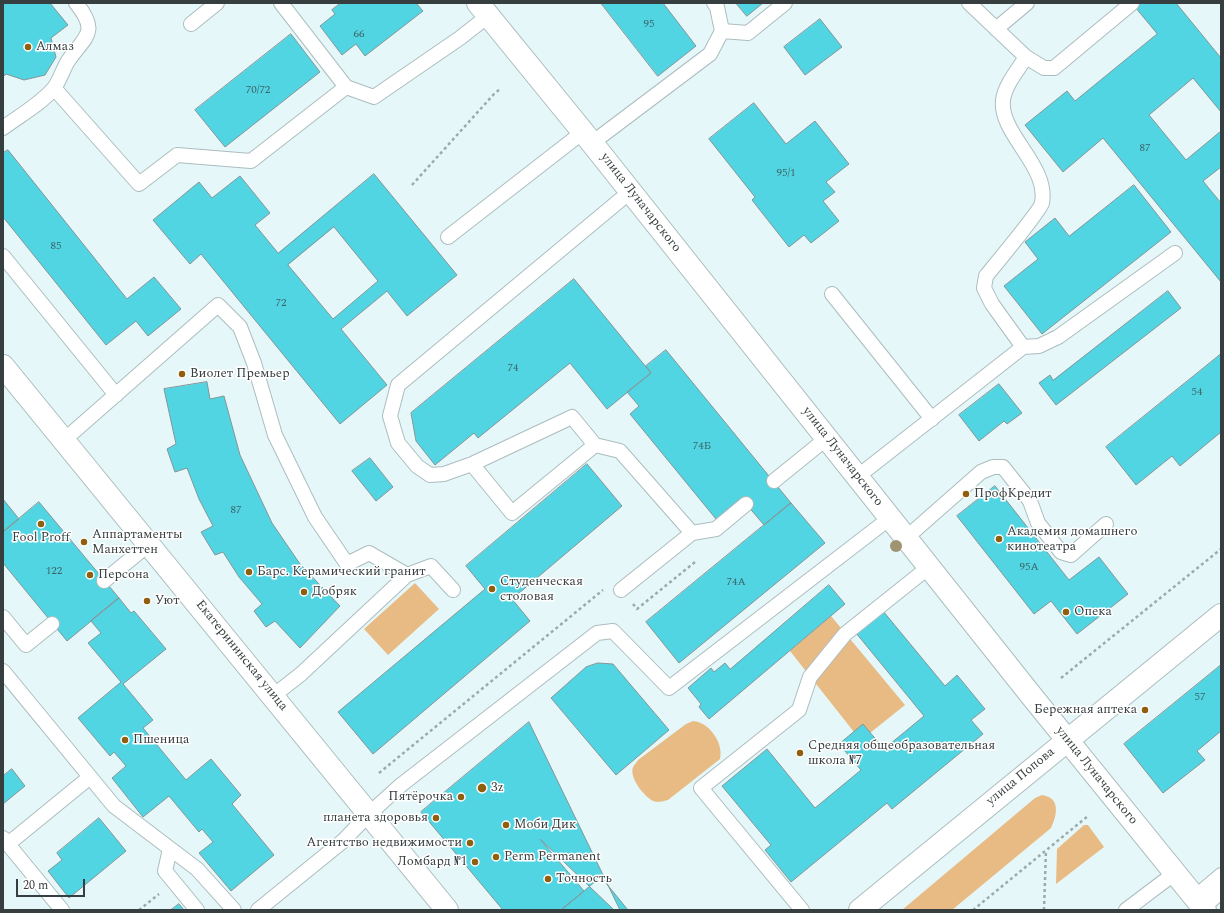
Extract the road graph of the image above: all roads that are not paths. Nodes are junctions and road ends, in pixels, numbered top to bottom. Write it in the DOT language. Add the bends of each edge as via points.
graph roads {
  1 [pos="76,3"];
  2 [pos="217,3"];
  3 [pos="281,3"];
  4 [pos="714,3"];
  5 [pos="785,3"];
  6 [pos="969,3"];
  7 [pos="1027,3"];
  8 [pos="1132,3"];
  9 [pos="483,9"];
  10 [pos="190,24"];
  11 [pos="996,29"];
  12 [pos="722,31"];
  13 [pos="1026,57"];
  14 [pos="346,87"];
  15 [pos="54,88"];
  16 [pos="3,128"];
  17 [pos="588,137"];
  18 [pos="631,192"];
  19 [pos="448,237"];
  20 [pos="1175,253"];
  21 [pos="3,256"];
  22 [pos="832,294"];
  23 [pos="1023,347"];
  24 [pos="3,366"];
  25 [pos="116,395"];
  26 [pos="932,419"];
  27 [pos="827,438"];
  28 [pos="63,441"];
  29 [pos="595,445"];
  30 [pos="472,464"];
  31 [pos="858,477"];
  32 [pos="774,481"];
  33 [pos="746,504"];
  34 [pos="890,518"];
  35 [pos="1106,524"];
  36 [pos="692,533"];
  37 [pos="906,538"];
  38 [pos="149,544"];
  39 [pos="929,567"];
  40 [pos="406,575"];
  41 [pos="104,581"];
  42 [pos="453,590"];
  43 [pos="620,590"];
  44 [pos="1221,615"];
  45 [pos="3,617"];
  46 [pos="52,624"];
  47 [pos="3,671"];
  48 [pos="273,696"];
  49 [pos="1067,740"];
  50 [pos="90,777"];
  51 [pos="369,814"];
  52 [pos="6,841"];
  53 [pos="170,849"];
  54 [pos="1175,873"];
  55 [pos="1221,876"];
  56 [pos="1221,892"];
  57 [pos="1201,905"];
  58 [pos="62,910"];
  59 [pos="197,910"];
  60 [pos="234,910"];
  61 [pos="258,910"];
  62 [pos="447,910"];
  63 [pos="802,910"];
  64 [pos="860,910"];
  65 [pos="1126,910"];
  1 -- 15 [label="lane" via="82,10 88,26 88,36 68,60"];
  2 -- 10 [label="lane"];
  3 -- 14 [label="lane"];
  4 -- 12 [label="lane"];
  5 -- 12 [label="lane" via="748,33"];
  6 -- 11 [label="lane"];
  7 -- 11 [label="lane"];
  8 -- 13 [label="lane" via="1054,68 1044,68"];
  9 -- 14 [label="lane" via="460,38 374,97"];
  9 -- 17 [label="main road, улица Луначарского"];
  11 -- 13 [label="lane"];
  12 -- 17 [label="lane" via="710,54"];
  13 -- 23 [label="lane" via="1006,90 1003,100 1004,114 1037,172 1043,188 1042,205 986,276 984,288 992,304"];
  14 -- 15 [label="lane" via="251,161 177,155 138,184"];
  15 -- 16 [label="lane"];
  17 -- 18 [label="main road, улица Луначарского"];
  17 -- 19 [label="lane"];
  18 -- 27 [label="main road, улица Луначарского"];
  18 -- 30 [label="lane" via="398,385 390,416 398,443 417,466 430,475 444,474"];
  20 -- 23 [label="lane" via="1058,337 1039,346"];
  21 -- 25 [label="lane"];
  22 -- 26 [label="lane"];
  23 -- 26 [label="lane"];
  24 -- 28 [label="main road, Екатерининская улица"];
  25 -- 28 [label="lane"];
  25 -- 40 [label="lane" via="218,305 240,327 254,363 275,436 315,517 347,564 369,553"];
  26 -- 31 [label="lane"];
  27 -- 31 [label="main road, улица Луначарского"];
  27 -- 32 [label="lane"];
  28 -- 38 [label="main road, Екатерининская улица"];
  29 -- 30 [label="lane" via="572,417"];
  29 -- 30 [label="lane" via="512,512"];
  29 -- 36 [label="lane" via="620,451"];
  31 -- 34 [label="main road, улица Луначарского"];
  33 -- 36 [label="lane" via="716,529"];
  34 -- 37 [label="main road, улица Луначарского"];
  34 -- 51 [label="lane" via="669,688 614,631 597,633 401,786"];
  35 -- 37 [label="lane" via="1071,555 1061,552 1038,523 1030,501 1003,468 992,467 981,472"];
  36 -- 43 [label="lane"];
  37 -- 39 [label="main road, улица Луначарского"];
  38 -- 41 [label="lane"];
  38 -- 48 [label="main road, Екатерининская улица"];
  39 -- 49 [label="main road, улица Луначарского"];
  39 -- 63 [label="lane" via="846,634 810,677 799,710 701,788"];
  40 -- 42 [label="lane" via="431,566"];
  40 -- 48 [label="lane" via="301,674"];
  44 -- 49 [label="main road, улица Попова"];
  45 -- 46 [label="lane" via="26,645"];
  47 -- 50 [label="lane"];
  48 -- 51 [label="main road, Екатерининская улица"];
  49 -- 54 [label="main road, улица Луначарского"];
  49 -- 64 [label="main road, улица Попова"];
  50 -- 52 [label="lane"];
  50 -- 53 [label="lane" via="114,806"];
  51 -- 61 [label="lane" via="343,841"];
  51 -- 62 [label="main road, Екатерининская улица"];
  52 -- 58 [label="lane"];
  53 -- 59 [label="lane" via="165,871"];
  53 -- 60 [label="lane" via="197,870"];
  54 -- 57 [label="main road, улица Луначарского"];
  54 -- 65 [label="lane"];
  55 -- 57 [label="lane"];
  56 -- 57 [label="lane"];
}
